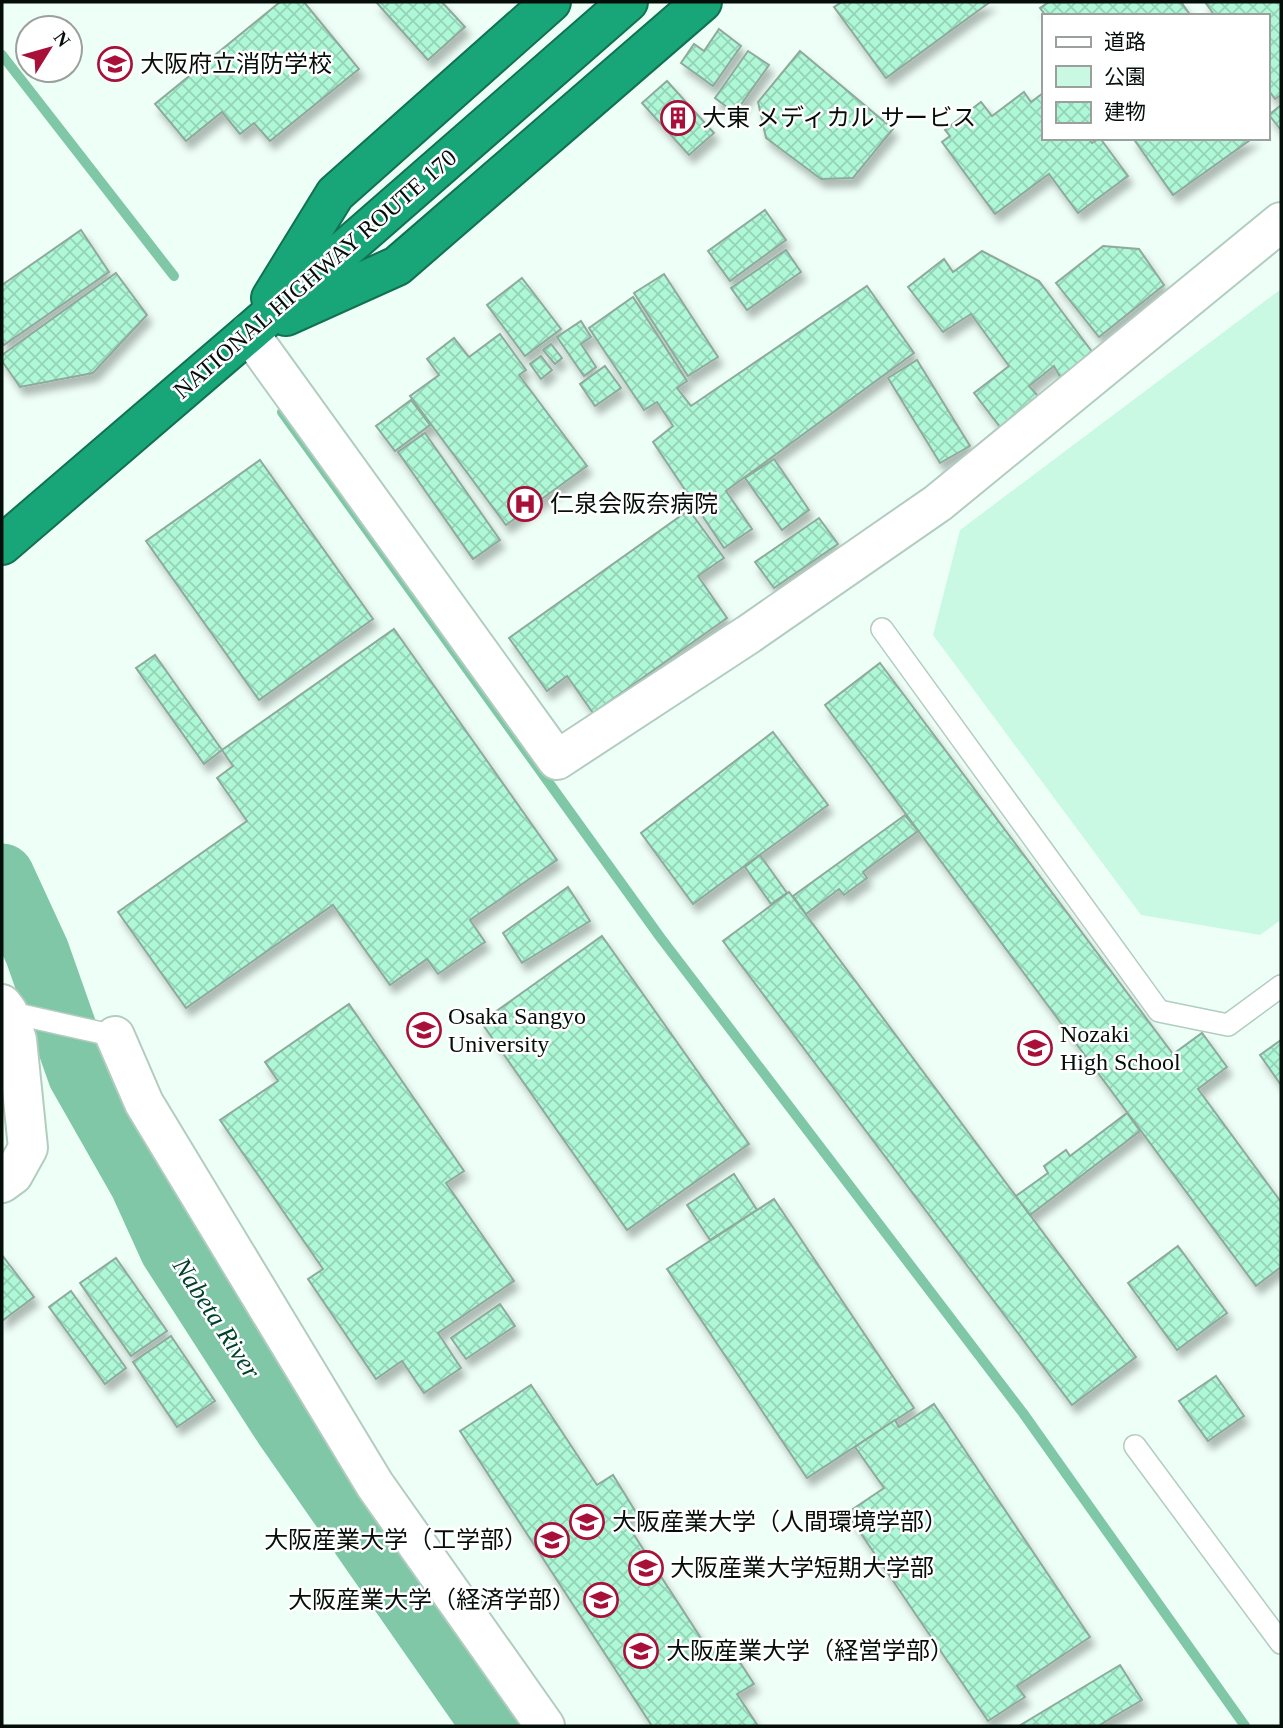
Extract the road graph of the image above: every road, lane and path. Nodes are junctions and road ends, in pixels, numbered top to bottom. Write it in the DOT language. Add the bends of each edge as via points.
graph roads {
  1 [pos="551,2"];
  2 [pos="628,2"];
  3 [pos="702,2"];
  4 [pos="1281,222"];
  5 [pos="249,333"];
  6 [pos="2,545"];
  7 [pos="882,629"];
  8 [pos="1281,986"];
  9 [pos="14,1011"];
  10 [pos="107,1034"];
  11 [pos="2,1183"];
  12 [pos="1135,1446"];
  13 [pos="1281,1643"];
  14 [pos="545,1726"];
  1 -- 5 [label="highway" via="335,194"];
  2 -- 5 [label="highway, NATIONAL HIGHWAY ROUTE 170"];
  3 -- 5 [label="highway" via="397,266"];
  4 -- 5 [label="street" via="938,503 557,760"];
  5 -- 6 [label="highway, NATIONAL HIGHWAY ROUTE 170"];
  7 -- 8 [label="lane" via="1159,1011 1228,1025"];
  9 -- 10 [label="lane"];
  9 -- 11 [label="street" via="28,1148 13,1175"];
  10 -- 14 [label="street" via="375,1485"];
  12 -- 13 [label="lane"];
}
